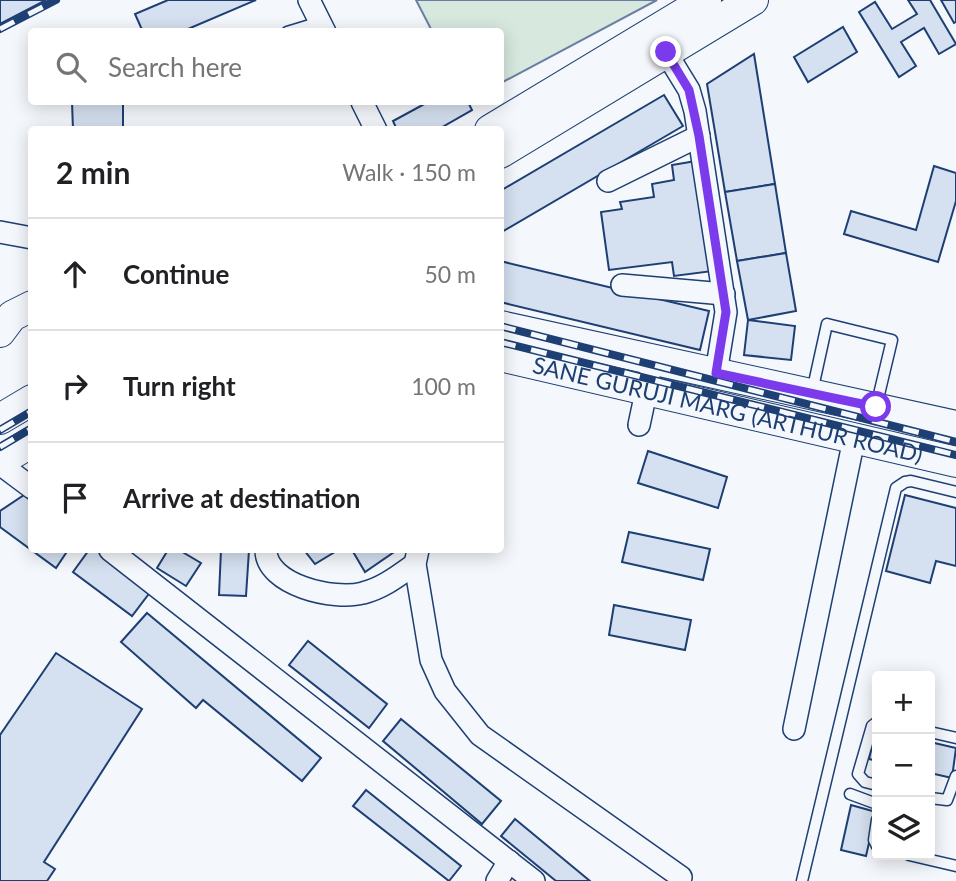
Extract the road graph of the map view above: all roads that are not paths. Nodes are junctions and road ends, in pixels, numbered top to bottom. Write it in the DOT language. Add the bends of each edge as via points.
graph roads {
  1 [pos="309,0"];
  2 [pos="706,0"];
  3 [pos="753,0"];
  4 [pos="323,27"];
  5 [pos="660,42"];
  6 [pos="364,105"];
  7 [pos="374,126"];
  8 [pos="498,126"];
  9 [pos="699,136"];
  10 [pos="504,150"];
  11 [pos="608,181"];
  12 [pos="0,232"];
  13 [pos="28,237"];
  14 [pos="622,285"];
  15 [pos="724,294"];
  16 [pos="28,308"];
  17 [pos="504,328"];
  18 [pos="28,331"];
  19 [pos="1,332"];
  20 [pos="588,345"];
  21 [pos="504,357"];
  22 [pos="654,359"];
  23 [pos="716,373"];
  24 [pos="582,374"];
  25 [pos="646,389"];
  26 [pos="811,392"];
  27 [pos="28,402"];
  28 [pos="884,409"];
  29 [pos="0,419"];
  30 [pos="639,425"];
  31 [pos="956,426"];
  32 [pos="854,439"];
  33 [pos="28,444"];
  34 [pos="883,446"];
  35 [pos="0,462"];
  36 [pos="956,462"];
  37 [pos="28,485"];
  38 [pos="956,492"];
  39 [pos="114,553"];
  40 [pos="265,553"];
  41 [pos="416,557"];
  42 [pos="872,726"];
  43 [pos="794,729"];
  44 [pos="935,733"];
  45 [pos="956,738"];
  46 [pos="956,776"];
  47 [pos="872,784"];
  48 [pos="850,794"];
  49 [pos="935,799"];
  50 [pos="872,802"];
  51 [pos="930,860"];
  52 [pos="509,861"];
  53 [pos="956,866"];
  54 [pos="681,877"];
  55 [pos="497,881"];
  56 [pos="534,881"];
  57 [pos="802,881"];
  1 -- 4 [label="street"];
  2 -- 5 [label="main road"];
  3 -- 5 [label="main road"];
  5 -- 8 [label="main road"];
  5 -- 9 [label="street" via="689,90"];
  5 -- 10 [label="main road"];
  6 -- 7 [label="street"];
  9 -- 11 [label="street"];
  9 -- 15 [label="street"];
  12 -- 13 [label="street"];
  14 -- 15 [label="street"];
  15 -- 23 [label="street" via="726,312"];
  16 -- 19 [label="main road" via="12,316"];
  17 -- 20 [label="main road, SANE GURUJI MARG (ARTHUR ROAD)"];
  18 -- 19 [label="main road" via="18,335"];
  20 -- 22 [label="main road, SANE GURUJI MARG (ARTHUR ROAD)"];
  20 -- 24 [label="main road"];
  21 -- 24 [label="main road, SANE GURUJI MARG (ARTHUR ROAD)"];
  22 -- 23 [label="main road, SANE GURUJI MARG (ARTHUR ROAD)"];
  22 -- 25 [label="street"];
  23 -- 26 [label="main road, SANE GURUJI MARG (ARTHUR ROAD)"];
  24 -- 25 [label="main road, SANE GURUJI MARG (ARTHUR ROAD)"];
  25 -- 30 [label="street"];
  25 -- 32 [label="main road, SANE GURUJI MARG (ARTHUR ROAD)"];
  26 -- 28 [label="main road, SANE GURUJI MARG (ARTHUR ROAD)"];
  26 -- 28 [label="lane" via="827,324 892,340"];
  27 -- 29 [label="main road"];
  28 -- 31 [label="main road, SANE GURUJI MARG (ARTHUR ROAD)"];
  28 -- 34 [label="main road"];
  32 -- 34 [label="main road, SANE GURUJI MARG (ARTHUR ROAD)"];
  32 -- 43 [label="street"];
  33 -- 35 [label="main road"];
  34 -- 36 [label="main road, SANE GURUJI MARG (ARTHUR ROAD)"];
  35 -- 37 [label="street"];
  38 -- 57 [label="lane" via="911,481 896,488"];
  39 -- 52 [label="street"];
  40 -- 41 [label="street" via="274,573 337,596 361,594 387,584"];
  41 -- 54 [label="street" via="431,660 445,691 480,735"];
  42 -- 47 [label="lane" via="858,774"];
  44 -- 45 [label="lane"];
  46 -- 49 [label="lane" via="947,800"];
  48 -- 50 [label="lane"];
  51 -- 53 [label="lane"];
  52 -- 55 [label="street"];
  52 -- 56 [label="street"];
}
